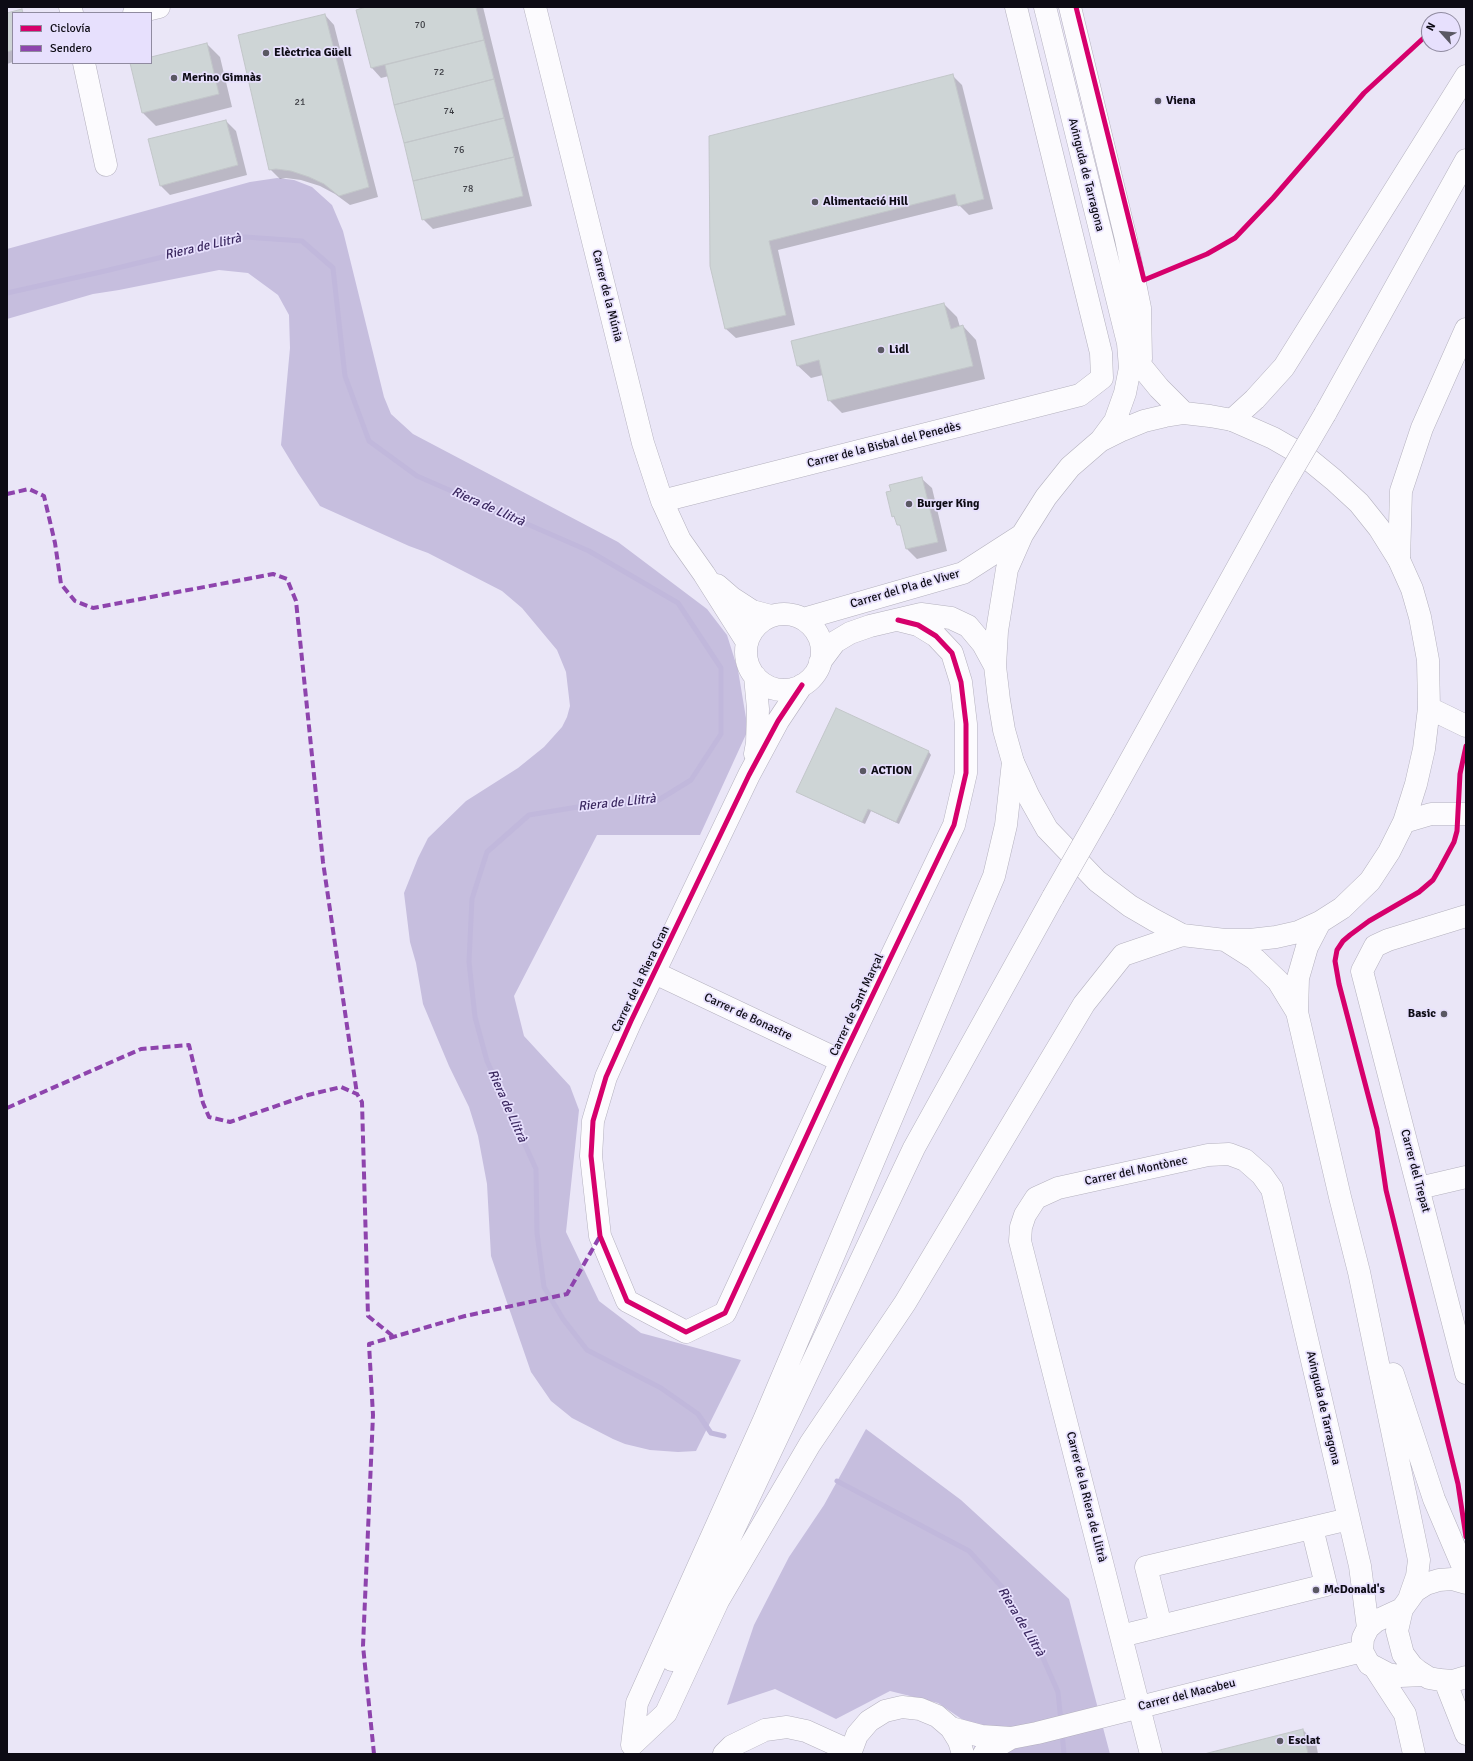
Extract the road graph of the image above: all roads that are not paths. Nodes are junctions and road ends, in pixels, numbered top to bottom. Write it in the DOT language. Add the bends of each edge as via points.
graph roads {
  1 [pos="159,7"];
  2 [pos="535,7"];
  3 [pos="1016,7"];
  4 [pos="1045,7"];
  5 [pos="1070,7"];
  6 [pos="138,12"];
  7 [pos="84,64"];
  8 [pos="1466,76"];
  9 [pos="1466,160"];
  10 [pos="106,165"];
  11 [pos="1067,214"];
  12 [pos="1466,329"];
  13 [pos="1128,343"];
  14 [pos="1141,366"];
  15 [pos="1102,378"];
  16 [pos="1125,393"];
  17 [pos="1184,413"];
  18 [pos="1232,420"];
  19 [pos="1100,441"];
  20 [pos="662,501"];
  21 [pos="1022,535"];
  22 [pos="1399,560"];
  23 [pos="704,574"];
  24 [pos="771,616"];
  25 [pos="803,618"];
  26 [pos="898,620"];
  27 [pos="747,642"];
  28 [pos="820,662"];
  29 [pos="995,666"];
  30 [pos="755,676"];
  31 [pos="802,685"];
  32 [pos="1429,708"];
  33 [pos="1466,726"];
  34 [pos="1013,762"];
  35 [pos="749,775"];
  36 [pos="1466,814"];
  37 [pos="1404,822"];
  38 [pos="1462,915"];
  39 [pos="1320,922"];
  40 [pos="1182,935"];
  41 [pos="1225,940"];
  42 [pos="655,973"];
  43 [pos="1298,1012"];
  44 [pos="841,1061"];
  45 [pos="1466,1177"];
  46 [pos="1419,1188"];
  47 [pos="1272,1189"];
  48 [pos="1020,1241"];
  49 [pos="1360,1272"];
  50 [pos="626,1301"];
  51 [pos="1466,1373"];
  52 [pos="1349,1519"];
  53 [pos="1312,1528"];
  54 [pos="1466,1574"];
  55 [pos="1466,1583"];
  56 [pos="1406,1602"];
  57 [pos="1161,1626"];
  58 [pos="1368,1628"];
  59 [pos="1121,1636"];
  60 [pos="1368,1660"];
  61 [pos="1424,1675"];
  62 [pos="1456,1679"];
  63 [pos="1139,1706"];
  64 [pos="951,1728"];
  65 [pos="1466,1734"];
  66 [pos="1011,1738"];
  67 [pos="630,1749"];
  68 [pos="850,1753"];
  69 [pos="724,1754"];
  70 [pos="963,1754"];
  71 [pos="984,1754"];
  72 [pos="1152,1754"];
  73 [pos="1414,1754"];
  1 -- 6 [label="main road"];
  2 -- 20 [label="main road, Carrer de la Múnia" via="643,443"];
  3 -- 11 [label="main road, Avinguda de Tarragona"];
  4 -- 13 [label="main road, Avinguda de Tarragona"];
  5 -- 14 [label="main road, Avinguda de Tarragona" via="1139,301"];
  7 -- 10 [label="main road"];
  8 -- 18 [label="main road" via="1284,367"];
  9 -- 67 [label="main road, bridge" via="914,1148"];
  11 -- 15 [label="main road, Avinguda de Tarragona" via="1101,352"];
  11 -- 16 [label="main road, Avinguda de Tarragona" via="1090,257 1103,297"];
  12 -- 22 [label="main road" via="1422,428 1400,491"];
  13 -- 14 [label="main road, Avinguda de Tarragona"];
  13 -- 16 [label="main road, Avinguda de Tarragona" via="1130,368"];
  14 -- 17 [label="main road, Avinguda de Tarragona" via="1158,388"];
  15 -- 20 [label="main road, Carrer de la Bisbal del Penedès" via="1080,395"];
  16 -- 19 [label="main road, Avinguda de Tarragona" via="1115,421"];
  17 -- 18 [label="main road"];
  17 -- 19 [label="main road" via="1144,421"];
  18 -- 22 [label="main road" via="1306,457 1334,480 1367,513"];
  19 -- 21 [label="main road" via="1070,467 1046,497"];
  20 -- 23 [label="main road, Carrer de la Múnia" via="680,540"];
  21 -- 25 [label="main road, Carrer del Pla de Viver" via="963,573"];
  21 -- 29 [label="main road" via="1007,569 997,631"];
  22 -- 32 [label="main road" via="1412,589 1420,617 1428,660"];
  23 -- 24 [label="main road, Carrer de la Múnia" via="752,611"];
  23 -- 27 [label="main road, Carrer de la Múnia"];
  24 -- 25 [label="main road" via="794,614"];
  24 -- 27 [label="main road" via="764,618 754,627"];
  25 -- 28 [label="main road" via="817,632 822,647"];
  26 -- 28 [label="main road" via="850,633 835,642"];
  26 -- 29 [label="main road" via="921,614 951,618 968,626 983,644"];
  26 -- 44 [label="main road, Carrer de Sant Marçal" via="918,625 936,636 952,653 961,682 966,724 966,773 954,825"];
  27 -- 30 [label="main road" via="750,670"];
  28 -- 31 [label="main road" via="814,675"];
  29 -- 34 [label="main road" via="1003,723"];
  30 -- 31 [label="main road" via="761,683 773,689 788,690"];
  30 -- 35 [label="main road, Carrer de la Riera Gran" via="758,709 757,743"];
  31 -- 35 [label="main road, Carrer de la Riera Gran" via="778,721"];
  32 -- 33 [label="main road"];
  32 -- 37 [label="main road" via="1424,749"];
  34 -- 40 [label="main road" via="1047,830 1076,860 1097,881 1130,906"];
  34 -- 67 [label="main road" via="1006,825 994,876 764,1420 637,1702"];
  35 -- 42 [label="main road, Carrer de la Riera Gran"];
  36 -- 37 [label="main road" via="1431,814"];
  37 -- 39 [label="main road" via="1370,881 1342,908"];
  38 -- 46 [label="main road, Carrer del Trepat" via="1375,946 1362,971"];
  39 -- 41 [label="main road" via="1298,932 1276,937"];
  39 -- 43 [label="main road" via="1307,947 1298,978"];
  40 -- 41 [label="main road"];
  40 -- 67 [label="main road" via="1124,955 1084,1004 905,1303 810,1444 718,1600 666,1713"];
  41 -- 43 [label="main road" via="1255,959 1278,981"];
  42 -- 44 [label="main road, Carrer de Bonastre"];
  42 -- 50 [label="main road, Carrer de la Riera Gran" via="606,1077 593,1121 591,1156 600,1236"];
  43 -- 49 [label="main road" via="1340,1197"];
  44 -- 50 [label="main road, Carrer de Sant Marçal" via="725,1313 686,1332"];
  45 -- 46 [label="main road"];
  46 -- 51 [label="main road, Carrer del Trepat"];
  47 -- 48 [label="main road, Carrer del Montònec" via="1262,1175 1245,1160 1229,1154 1208,1156 1058,1188 1036,1198 1025,1215"];
  47 -- 52 [label="main road, Avinguda de Tarragona"];
  48 -- 59 [label="main road, Carrer de la Riera de Llitrà"];
  49 -- 54 [label="main road" via="1434,1499"];
  49 -- 56 [label="main road" via="1419,1560 1417,1576"];
  52 -- 53 [label="main road"];
  52 -- 58 [label="main road, Avinguda de Tarragona" via="1360,1566"];
  53 -- 57 [label="main road" via="1326,1585"];
  53 -- 57 [label="main road" via="1146,1567"];
  55 -- 56 [label="main road" via="1452,1579 1426,1584"];
  56 -- 58 [label="main road" via="1376,1620"];
  56 -- 61 [label="main road" via="1397,1624 1400,1647 1412,1666"];
  57 -- 59 [label="main road"];
  58 -- 60 [label="main road" via="1363,1638"];
  59 -- 63 [label="main road, Carrer de la Riera de Llitrà"];
  60 -- 61 [label="main road" via="1400,1676"];
  60 -- 63 [label="main road, Carrer del Macabeu"];
  60 -- 73 [label="main road" via="1405,1714"];
  61 -- 62 [label="main road" via="1434,1679"];
  62 -- 65 [label="main road"];
  63 -- 66 [label="main road, Carrer del Macabeu"];
  63 -- 72 [label="main road, Carrer de la Riera de Llitrà"];
  64 -- 66 [label="main road, Carrer del Macabeu" via="981,1736"];
  64 -- 68 [label="main road" via="937,1716 920,1709 902,1707 885,1711 869,1721 857,1734"];
  64 -- 70 [label="main road"];
  66 -- 71 [label="main road, Carrer del Macabeu"];
  68 -- 69 [label="main road" via="806,1730 787,1727 765,1730 732,1746"];
}
